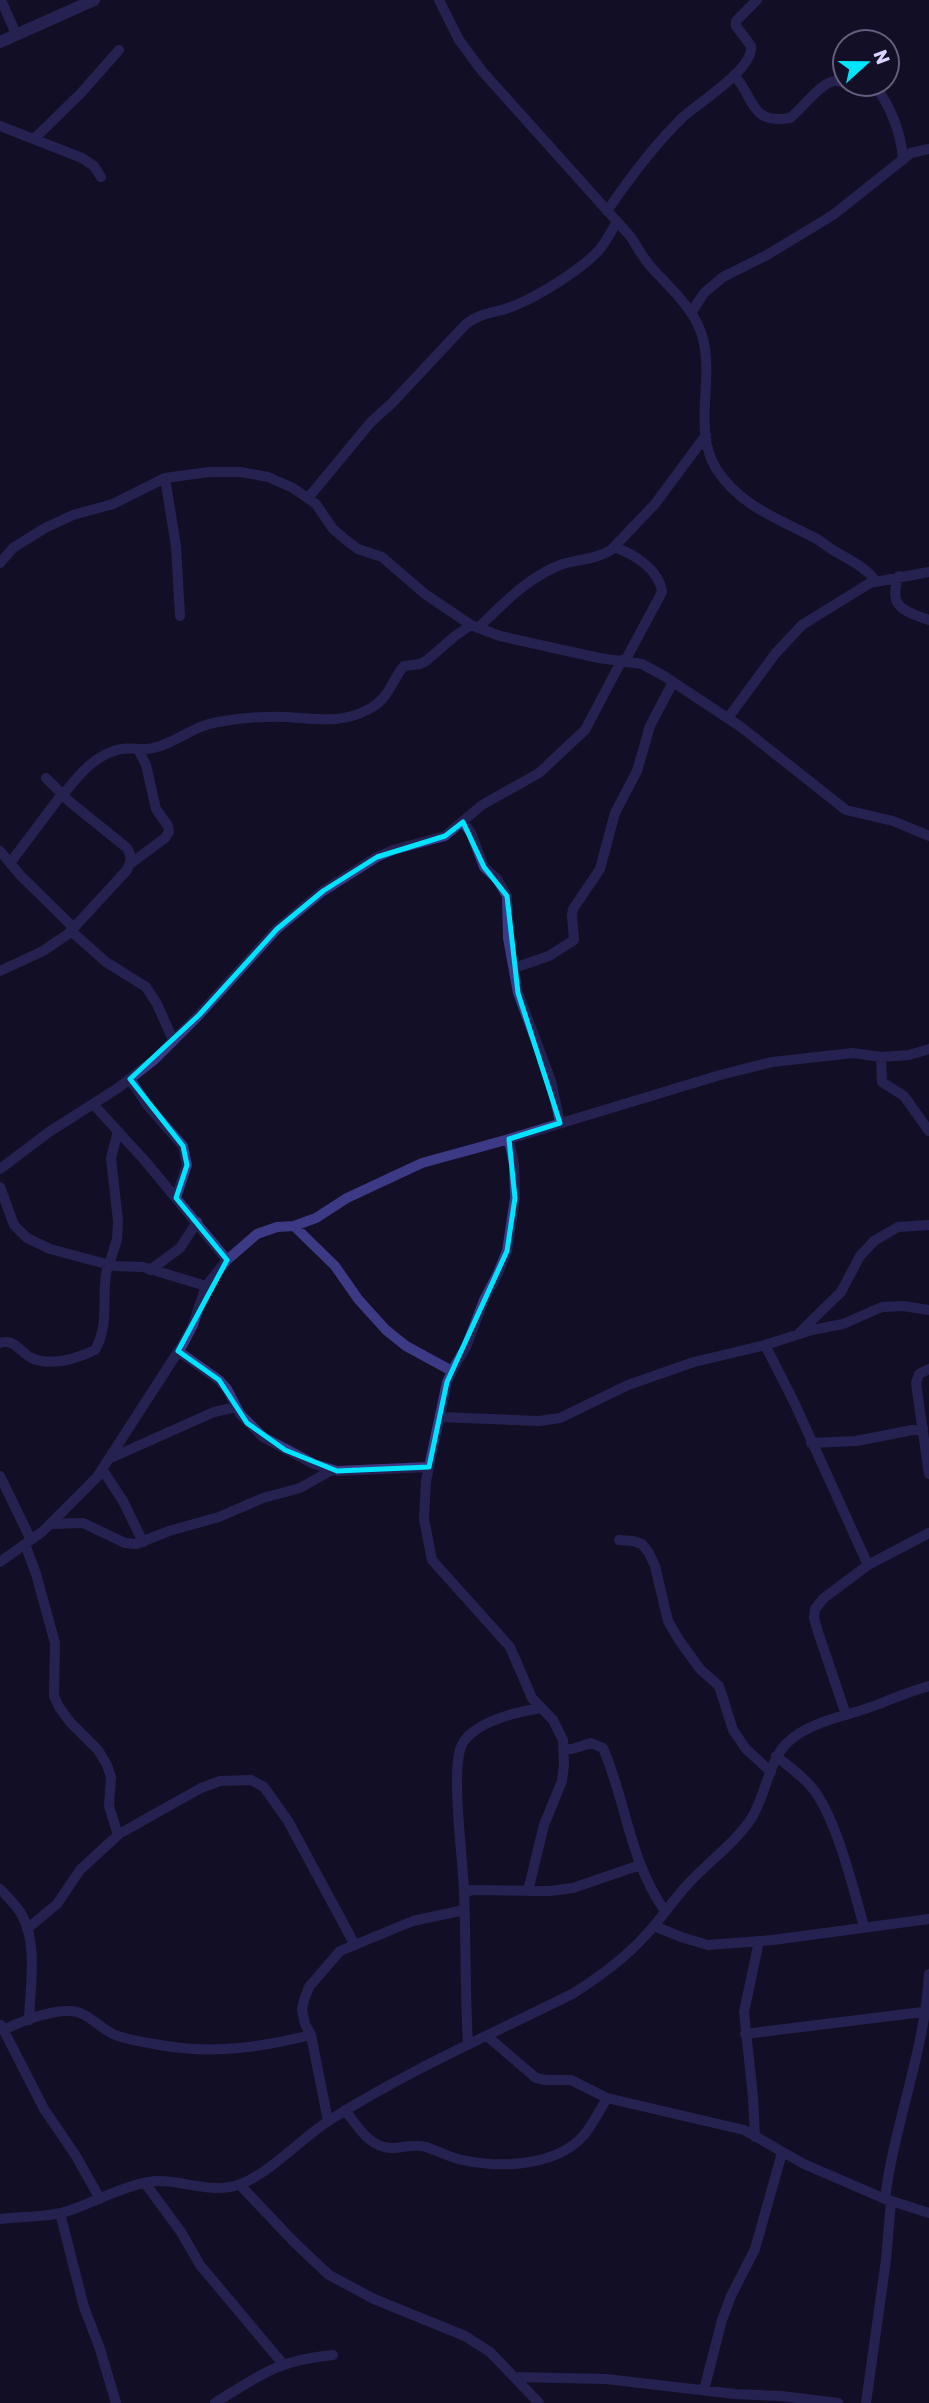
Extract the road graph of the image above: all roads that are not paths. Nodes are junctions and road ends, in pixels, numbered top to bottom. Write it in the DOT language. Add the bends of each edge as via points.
graph roads {
  1 [pos="1,0"];
  2 [pos="94,0"];
  3 [pos="439,0"];
  4 [pos="757,0"];
  5 [pos="16,34"];
  6 [pos="0,42"];
  7 [pos="119,50"];
  8 [pos="734,75"];
  9 [pos="831,82"];
  10 [pos="882,98"];
  11 [pos="0,126"];
  12 [pos="35,138"];
  13 [pos="929,149"];
  14 [pos="903,160"];
  15 [pos="101,177"];
  16 [pos="607,211"];
  17 [pos="617,222"];
  18 [pos="691,313"];
  19 [pos="706,435"];
  20 [pos="165,478"];
  21 [pos="308,498"];
  22 [pos="614,547"];
  23 [pos="0,563"];
  24 [pos="929,572"];
  25 [pos="899,576"];
  26 [pos="876,581"];
  27 [pos="180,615"];
  28 [pos="929,620"];
  29 [pos="475,626"];
  30 [pos="623,661"];
  31 [pos="673,682"];
  32 [pos="728,718"];
  33 [pos="138,749"];
  34 [pos="46,778"];
  35 [pos="63,795"];
  36 [pos="463,822"];
  37 [pos="929,836"];
  38 [pos="0,851"];
  39 [pos="10,863"];
  40 [pos="130,864"];
  41 [pos="72,929"];
  42 [pos="514,968"];
  43 [pos="0,971"];
  44 [pos="173,1040"];
  45 [pos="929,1049"];
  46 [pos="881,1057"];
  47 [pos="130,1079"];
  48 [pos="93,1104"];
  49 [pos="560,1123"];
  50 [pos="118,1131"];
  51 [pos="929,1131"];
  52 [pos="509,1139"];
  53 [pos="0,1169"];
  54 [pos="0,1187"];
  55 [pos="176,1198"];
  56 [pos="197,1222"];
  57 [pos="929,1225"];
  58 [pos="293,1226"];
  59 [pos="227,1260"];
  60 [pos="108,1264"];
  61 [pos="150,1270"];
  62 [pos="206,1286"];
  63 [pos="929,1310"];
  64 [pos="795,1336"];
  65 [pos="0,1343"];
  66 [pos="765,1345"];
  67 [pos="178,1352"];
  68 [pos="929,1369"];
  69 [pos="452,1371"];
  70 [pos="236,1407"];
  71 [pos="440,1417"];
  72 [pos="924,1423"];
  73 [pos="811,1443"];
  74 [pos="110,1458"];
  75 [pos="429,1467"];
  76 [pos="103,1469"];
  77 [pos="332,1470"];
  78 [pos="929,1474"];
  79 [pos="0,1476"];
  80 [pos="51,1524"];
  81 [pos="929,1534"];
  82 [pos="619,1541"];
  83 [pos="28,1542"];
  84 [pos="143,1542"];
  85 [pos="0,1562"];
  86 [pos="868,1565"];
  87 [pos="929,1686"];
  88 [pos="541,1708"];
  89 [pos="846,1716"];
  90 [pos="564,1749"];
  91 [pos="776,1756"];
  92 [pos="771,1772"];
  93 [pos="118,1836"];
  94 [pos="640,1865"];
  95 [pos="0,1889"];
  96 [pos="528,1891"];
  97 [pos="464,1892"];
  98 [pos="464,1910"];
  99 [pos="665,1911"];
  100 [pos="929,1919"];
  101 [pos="654,1926"];
  102 [pos="864,1926"];
  103 [pos="27,1929"];
  104 [pos="759,1941"];
  105 [pos="355,1945"];
  106 [pos="929,1974"];
  107 [pos="923,2012"];
  108 [pos="29,2020"];
  109 [pos="3,2034"];
  110 [pos="745,2034"];
  111 [pos="311,2035"];
  112 [pos="487,2036"];
  113 [pos="468,2045"];
  114 [pos="607,2098"];
  115 [pos="345,2110"];
  116 [pos="328,2121"];
  117 [pos="755,2137"];
  118 [pos="782,2153"];
  119 [pos="145,2183"];
  120 [pos="240,2185"];
  121 [pos="100,2199"];
  122 [pos="888,2200"];
  123 [pos="60,2213"];
  124 [pos="929,2213"];
  125 [pos="0,2219"];
  126 [pos="333,2356"];
  127 [pos="283,2364"];
  128 [pos="514,2377"];
  129 [pos="704,2390"];
  130 [pos="723,2398"];
  131 [pos="116,2403"];
  132 [pos="215,2403"];
  133 [pos="539,2403"];
  134 [pos="838,2403"];
  135 [pos="866,2403"];
  1 -- 5 [label="street"];
  2 -- 5 [label="street"];
  3 -- 16 [label="street" via="459,40 482,71"];
  4 -- 8 [label="street" via="736,21 752,51"];
  5 -- 6 [label="street"];
  7 -- 12 [label="street"];
  8 -- 9 [label="street" via="758,113 773,118 790,118"];
  8 -- 16 [label="street" via="682,118"];
  10 -- 14 [label="street" via="894,117"];
  11 -- 12 [label="street"];
  12 -- 15 [label="street" via="82,158"];
  13 -- 14 [label="street" via="914,151"];
  14 -- 18 [label="street" via="832,215 723,277 704,293"];
  16 -- 17 [label="street"];
  17 -- 18 [label="street"];
  17 -- 21 [label="street" via="588,261 526,300 479,314 466,324 371,422"];
  18 -- 19 [label="street" via="703,339"];
  19 -- 22 [label="street" via="655,504"];
  19 -- 26 [label="street" via="712,461 744,500 821,541 866,569"];
  20 -- 21 [label="street" via="241,472 268,477"];
  20 -- 23 [label="street" via="113,504 45,528 13,548"];
  20 -- 27 [label="street" via="176,546"];
  21 -- 29 [label="street" via="346,540 382,557 425,594"];
  22 -- 29 [label="street" via="603,555 543,572"];
  22 -- 30 [label="street" via="650,570 662,592"];
  24 -- 25 [label="street"];
  25 -- 26 [label="street"];
  25 -- 28 [label="street" via="896,601 906,611"];
  26 -- 32 [label="street" via="802,625"];
  29 -- 30 [label="street" via="538,645"];
  29 -- 33 [label="street" via="426,661 404,666 380,702 356,714 317,721 285,717 216,722 160,746"];
  30 -- 31 [label="street" via="642,664"];
  30 -- 36 [label="street" via="585,730 540,773 482,805"];
  31 -- 32 [label="street"];
  31 -- 42 [label="street" via="615,813 600,869 573,909 574,940 549,956"];
  32 -- 37 [label="street" via="846,810 893,821"];
  33 -- 35 [label="street" via="106,754 80,773"];
  33 -- 40 [label="street" via="153,802 169,832"];
  34 -- 35 [label="street"];
  35 -- 39 [label="street"];
  35 -- 40 [label="street" via="127,848"];
  36 -- 42 [label="street" via="484,867 507,896"];
  36 -- 44 [label="street" via="445,836 377,857 323,891 277,929"];
  38 -- 39 [label="street"];
  39 -- 41 [label="street"];
  40 -- 41 [label="street"];
  41 -- 43 [label="street" via="43,951"];
  41 -- 44 [label="street" via="106,962 146,988"];
  42 -- 49 [label="street"];
  44 -- 47 [label="street"];
  45 -- 46 [label="street"];
  46 -- 49 [label="street" via="853,1053 772,1062"];
  46 -- 51 [label="street" via="881,1082 904,1096"];
  47 -- 48 [label="street"];
  47 -- 55 [label="street" via="183,1146 187,1164"];
  48 -- 50 [label="street"];
  48 -- 53 [label="street"];
  49 -- 52 [label="street"];
  50 -- 55 [label="street"];
  50 -- 60 [label="street" via="111,1158 117,1239"];
  52 -- 58 [label="street" via="413,1167"];
  52 -- 69 [label="street" via="515,1198 507,1251"];
  54 -- 60 [label="street" via="14,1225 27,1238"];
  55 -- 56 [label="street"];
  56 -- 59 [label="street"];
  56 -- 61 [label="street" via="180,1248"];
  57 -- 64 [label="street" via="898,1227 874,1241 860,1256 841,1292"];
  58 -- 59 [label="street" via="257,1234"];
  58 -- 69 [label="street" via="335,1266 386,1330"];
  59 -- 62 [label="street"];
  60 -- 61 [label="street"];
  60 -- 65 [label="street" via="105,1313 95,1350 57,1362 43,1361 25,1355 8,1341"];
  61 -- 62 [label="street"];
  62 -- 67 [label="street"];
  63 -- 64 [label="street" via="883,1307 843,1324"];
  64 -- 66 [label="street"];
  66 -- 71 [label="street" via="659,1373 560,1418"];
  66 -- 73 [label="street"];
  67 -- 70 [label="street" via="219,1380"];
  67 -- 74 [label="street"];
  68 -- 72 [label="street" via="917,1378"];
  69 -- 71 [label="street"];
  70 -- 74 [label="street" via="214,1412"];
  70 -- 77 [label="street" via="262,1437"];
  71 -- 75 [label="street"];
  72 -- 73 [label="street" via="856,1441"];
  72 -- 78 [label="street"];
  73 -- 86 [label="street"];
  74 -- 76 [label="street"];
  75 -- 77 [label="street"];
  75 -- 88 [label="street" via="424,1519 432,1560 510,1647 526,1688"];
  76 -- 80 [label="street"];
  76 -- 84 [label="street"];
  77 -- 84 [label="street" via="300,1488"];
  79 -- 83 [label="street"];
  80 -- 83 [label="street"];
  80 -- 84 [label="street" via="83,1523 125,1543"];
  81 -- 86 [label="street"];
  82 -- 92 [label="street" via="642,1544 649,1553 668,1621 700,1669 719,1686 733,1730"];
  83 -- 85 [label="street"];
  83 -- 93 [label="street" via="55,1643 54,1696 107,1765 109,1806"];
  86 -- 89 [label="street" via="815,1609"];
  87 -- 89 [label="street"];
  88 -- 90 [label="street" via="559,1730"];
  88 -- 97 [label="street" via="486,1725 460,1747 457,1782"];
  89 -- 91 [label="street" via="799,1734"];
  90 -- 94 [label="street" via="591,1742 603,1748"];
  90 -- 96 [label="street" via="562,1781 544,1825"];
  91 -- 92 [label="street"];
  91 -- 102 [label="street" via="814,1791 823,1806"];
  92 -- 99 [label="street" via="744,1828"];
  93 -- 103 [label="street" via="80,1870 57,1904"];
  93 -- 105 [label="street" via="201,1788 220,1781 251,1780 264,1787 288,1821"];
  94 -- 96 [label="street" via="573,1888"];
  94 -- 99 [label="street"];
  95 -- 103 [label="street" via="20,1912"];
  96 -- 97 [label="street"];
  97 -- 98 [label="street"];
  98 -- 105 [label="street" via="413,1921"];
  98 -- 113 [label="street"];
  99 -- 101 [label="street"];
  100 -- 102 [label="street"];
  101 -- 104 [label="street" via="708,1945"];
  101 -- 112 [label="street" via="596,1979"];
  102 -- 104 [label="street"];
  103 -- 108 [label="street"];
  104 -- 110 [label="street" via="746,1994"];
  105 -- 111 [label="street" via="340,1951 309,1987 302,2010"];
  106 -- 107 [label="street"];
  107 -- 110 [label="street"];
  107 -- 122 [label="street" via="889,2169"];
  108 -- 109 [label="street"];
  108 -- 111 [label="street" via="57,2012 83,2013 113,2034 207,2050 246,2049"];
  109 -- 121 [label="street"];
  110 -- 117 [label="street"];
  111 -- 116 [label="street"];
  112 -- 113 [label="street"];
  112 -- 114 [label="street" via="536,2078 572,2080"];
  113 -- 115 [label="street"];
  114 -- 115 [label="street" via="583,2136 568,2148 516,2162 479,2163 414,2145 378,2147"];
  114 -- 117 [label="street" via="744,2130"];
  115 -- 116 [label="street"];
  116 -- 120 [label="street"];
  117 -- 118 [label="street"];
  118 -- 122 [label="street"];
  118 -- 129 [label="street" via="755,2249 722,2320"];
  119 -- 120 [label="street" via="162,2180 212,2188"];
  119 -- 121 [label="street"];
  119 -- 127 [label="street" via="206,2273"];
  120 -- 128 [label="street" via="329,2275 374,2300 465,2336"];
  121 -- 123 [label="street"];
  122 -- 124 [label="street"];
  122 -- 135 [label="street" via="886,2260"];
  123 -- 125 [label="street"];
  123 -- 131 [label="street" via="84,2307"];
  126 -- 127 [label="street"];
  127 -- 132 [label="street"];
  128 -- 129 [label="street" via="606,2379"];
  128 -- 133 [label="street"];
  129 -- 130 [label="street"];
  130 -- 134 [label="street" via="780,2396"];
}
